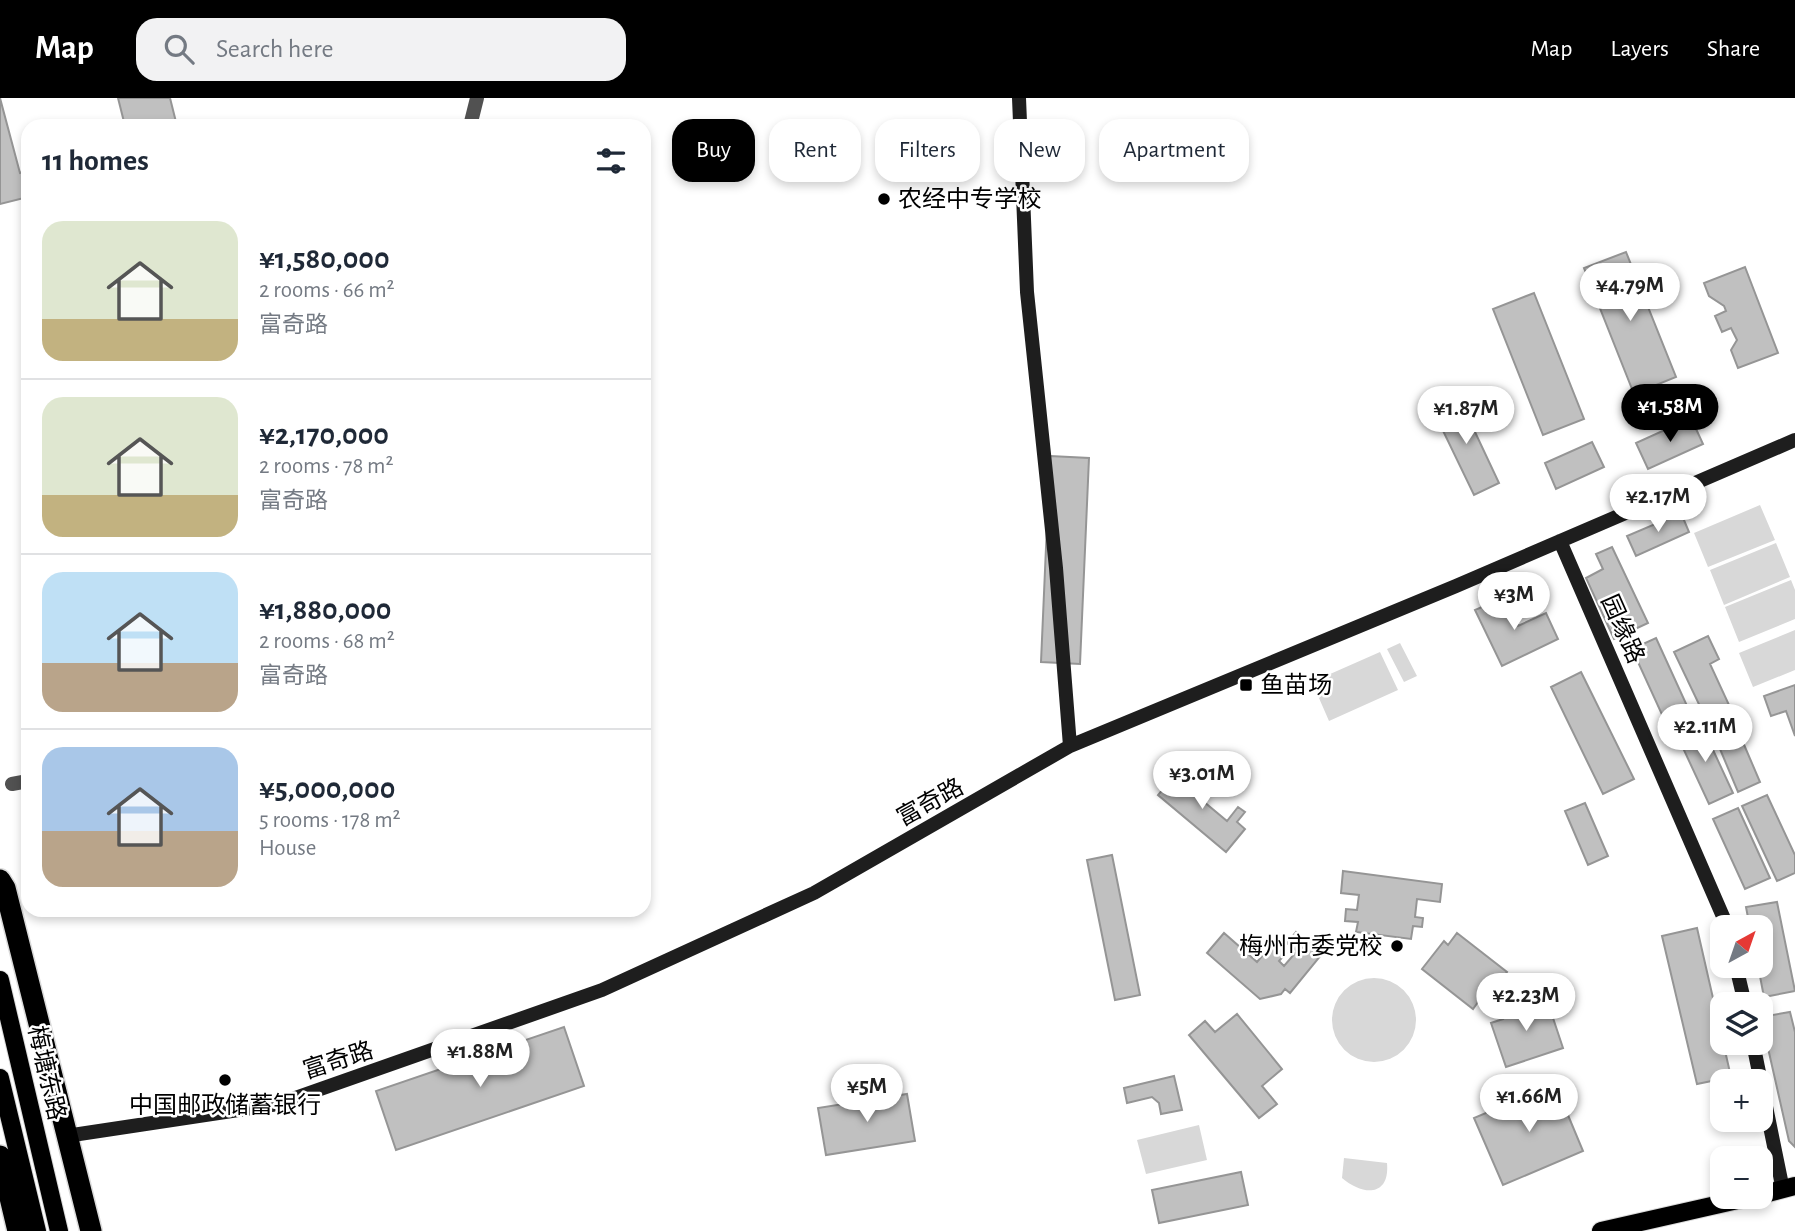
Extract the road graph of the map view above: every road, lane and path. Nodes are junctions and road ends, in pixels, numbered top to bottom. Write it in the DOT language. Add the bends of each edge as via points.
graph roads {
  1 [pos="477,98"];
  2 [pos="1019,98"];
  3 [pos="472,119"];
  4 [pos="1795,440"];
  5 [pos="1560,541"];
  6 [pos="1070,746"];
  7 [pos="21,782"];
  8 [pos="12,784"];
  9 [pos="0,880"];
  10 [pos="1722,915"];
  11 [pos="0,980"];
  12 [pos="1756,1055"];
  13 [pos="0,1078"];
  14 [pos="66,1136"];
  15 [pos="0,1156"];
  16 [pos="1789,1188"];
  17 [pos="1710,1206"];
  18 [pos="6,1209"];
  19 [pos="18,1231"];
  20 [pos="37,1231"];
  21 [pos="59,1231"];
  22 [pos="91,1231"];
  23 [pos="1601,1231"];
  1 -- 3 [label="street"];
  2 -- 6 [label="street" via="1027,292"];
  4 -- 5 [label="street, 富奇路"];
  5 -- 6 [label="street, 富奇路"];
  5 -- 10 [label="street, 园缘路"];
  6 -- 14 [label="street, 富奇路" via="814,893 602,990 278,1104"];
  7 -- 8 [label="street"];
  9 -- 14 [label="highway"];
  11 -- 21 [label="main road, 梅塘东路"];
  12 -- 16 [label="street"];
  13 -- 20 [label="main road, 梅塘东路"];
  14 -- 22 [label="highway"];
  15 -- 18 [label="highway"];
  17 -- 23 [label="main road"];
  18 -- 19 [label="highway"];
}
